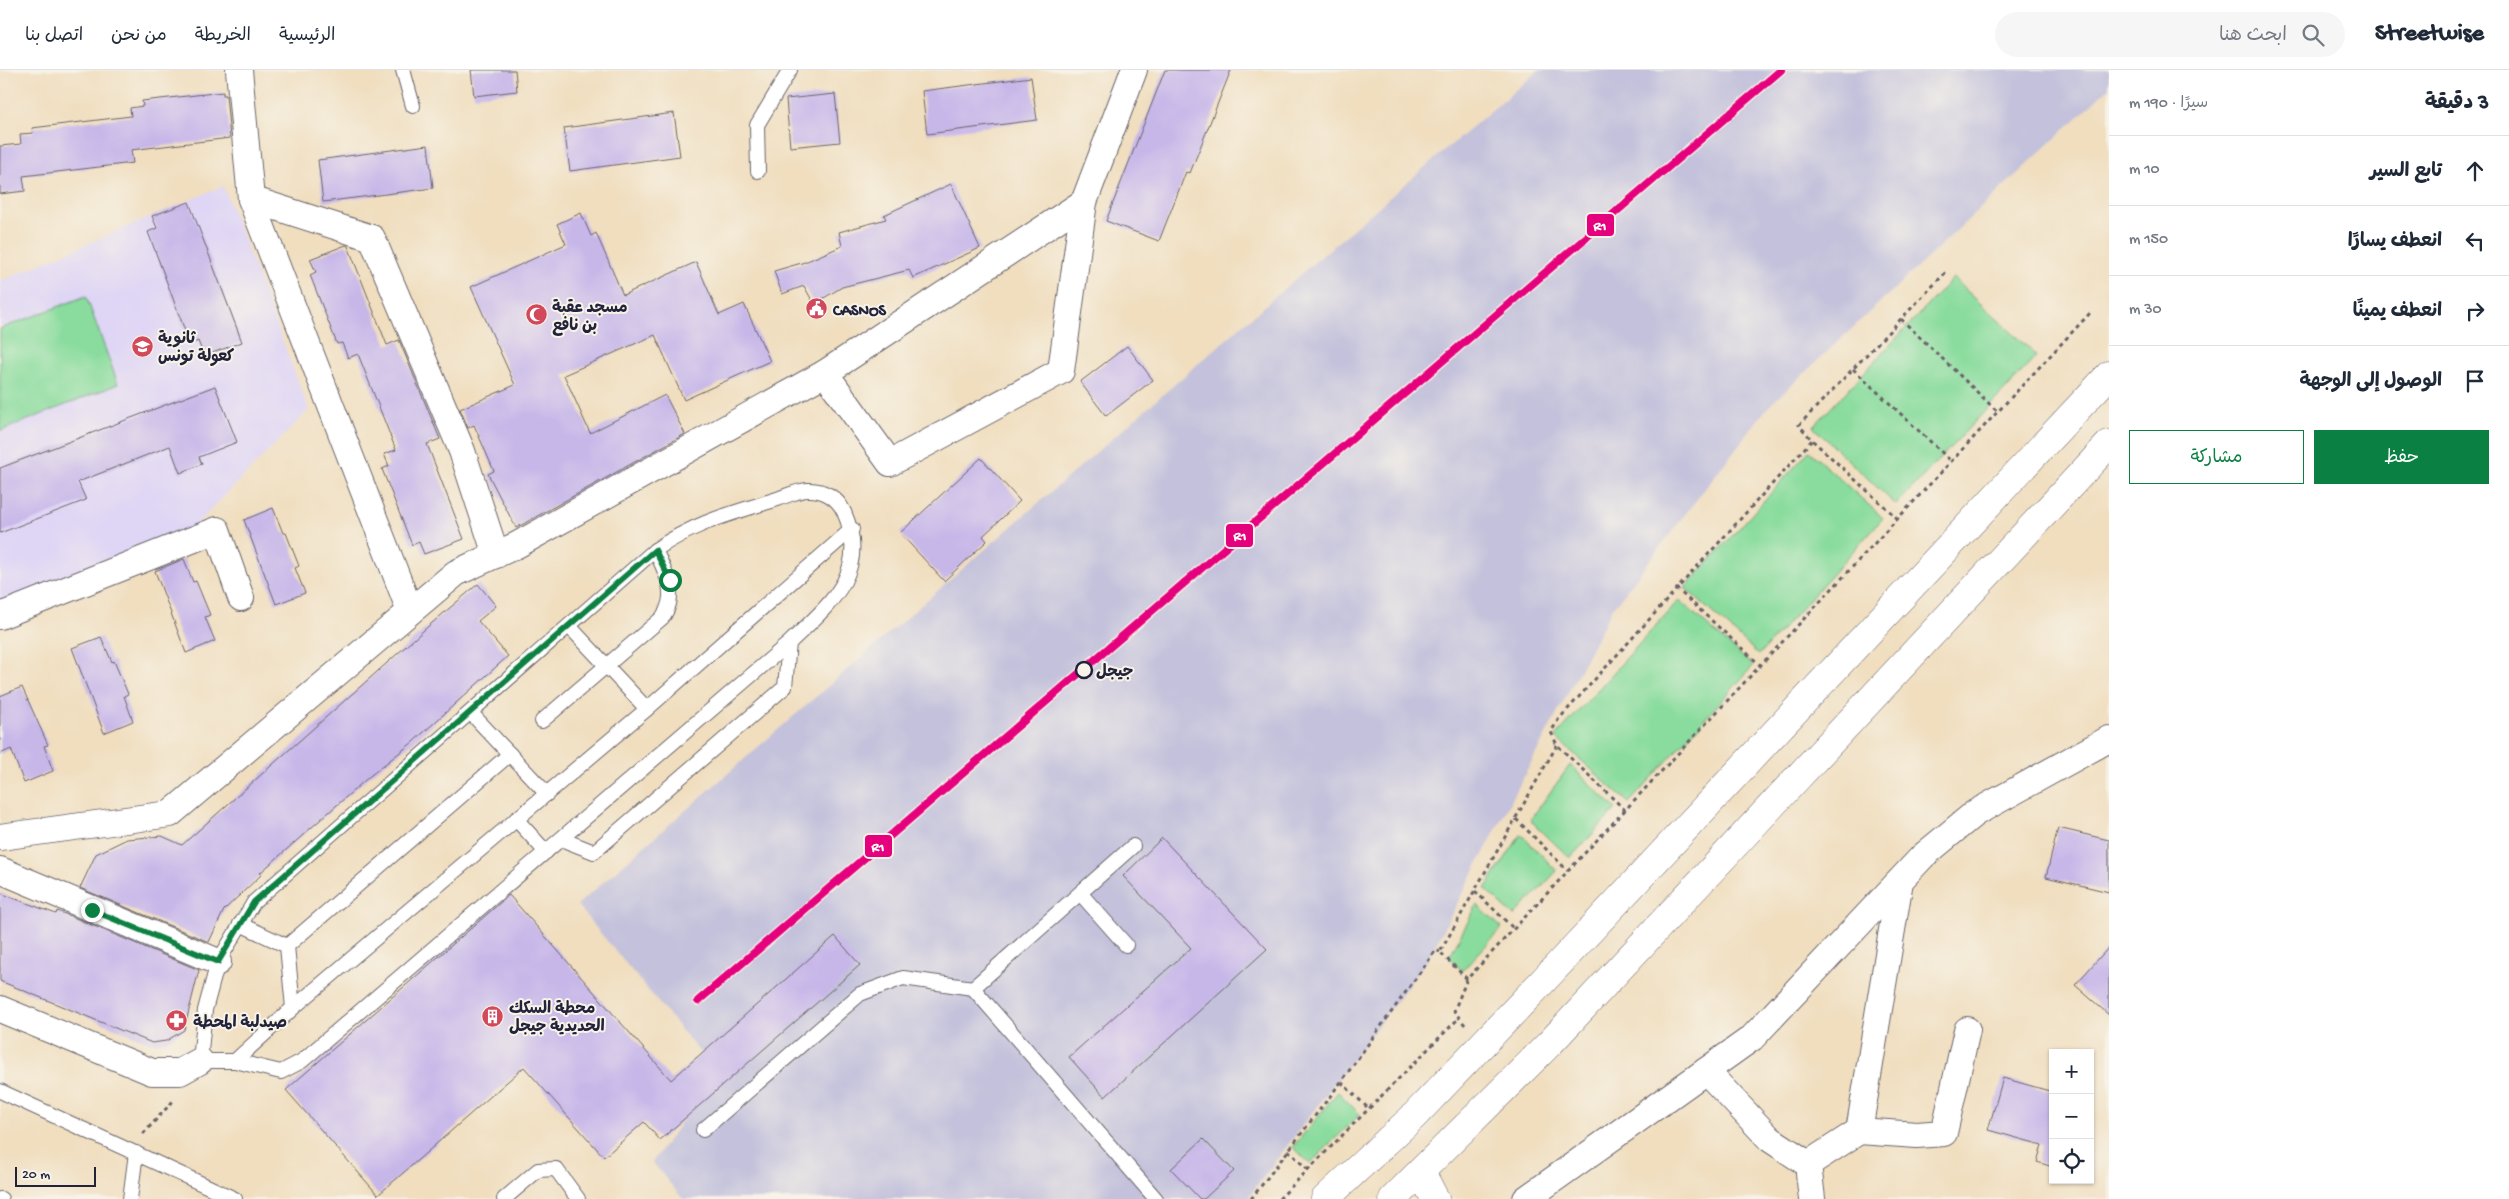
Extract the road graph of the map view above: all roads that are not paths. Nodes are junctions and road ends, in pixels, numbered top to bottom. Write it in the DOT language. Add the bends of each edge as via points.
graph roads {
  1 [pos="240,70"];
  2 [pos="403,70"];
  3 [pos="790,70"];
  4 [pos="1134,70"];
  5 [pos="413,106"];
  6 [pos="758,171"];
  7 [pos="251,199"];
  8 [pos="1084,202"];
  9 [pos="825,373"];
  10 [pos="2109,375"];
  11 [pos="2109,444"];
  12 [pos="852,529"];
  13 [pos="655,550"];
  14 [pos="496,555"];
  15 [pos="241,598"];
  16 [pos="410,611"];
  17 [pos="0,616"];
  18 [pos="569,626"];
  19 [pos="789,643"];
  20 [pos="606,666"];
  21 [pos="647,709"];
  22 [pos="471,713"];
  23 [pos="542,721"];
  24 [pos="2109,739"];
  25 [pos="510,754"];
  26 [pos="547,794"];
  27 [pos="516,819"];
  28 [pos="0,837"];
  29 [pos="561,839"];
  30 [pos="1133,846"];
  31 [pos="546,852"];
  32 [pos="0,870"];
  33 [pos="1900,880"];
  34 [pos="1080,893"];
  35 [pos="240,924"];
  36 [pos="1126,945"];
  37 [pos="287,946"];
  38 [pos="218,962"];
  39 [pos="973,988"];
  40 [pos="293,1008"];
  41 [pos="0,1009"];
  42 [pos="1967,1030"];
  43 [pos="200,1061"];
  44 [pos="235,1061"];
  45 [pos="1706,1070"];
  46 [pos="0,1091"];
  47 [pos="703,1130"];
  48 [pos="1859,1130"];
  49 [pos="136,1153"];
  50 [pos="1808,1164"];
  51 [pos="1421,1172"];
  52 [pos="1152,1198"];
  53 [pos="130,1199"];
  54 [pos="235,1199"];
  55 [pos="504,1199"];
  56 [pos="578,1199"];
  57 [pos="1325,1199"];
  58 [pos="1393,1199"];
  59 [pos="1435,1199"];
  60 [pos="1526,1199"];
  61 [pos="1812,1199"];
  1 -- 7 [label="street"];
  2 -- 5 [label="lane"];
  3 -- 6 [label="lane" via="757,125"];
  4 -- 8 [label="street"];
  7 -- 14 [label="street" via="372,238 462,451"];
  7 -- 16 [label="street"];
  8 -- 9 [label="street"];
  8 -- 9 [label="street" via="1061,371 890,463"];
  9 -- 14 [label="street"];
  10 -- 57 [label="highway" via="1542,982 1393,1137"];
  11 -- 51 [label="highway" via="1550,1043"];
  12 -- 13 [label="lane" via="841,505 828,493 807,490 705,522 681,532"];
  12 -- 19 [label="lane" via="851,563 846,582 830,605"];
  12 -- 21 [label="lane"];
  13 -- 18 [label="lane"];
  13 -- 20 [label="lane" via="670,580 670,605 662,618"];
  14 -- 16 [label="street" via="456,573"];
  15 -- 17 [label="street" via="218,530"];
  16 -- 28 [label="street" via="170,814"];
  18 -- 20 [label="lane"];
  18 -- 22 [label="lane"];
  19 -- 29 [label="lane"];
  19 -- 29 [label="lane" via="785,687 594,852"];
  20 -- 21 [label="lane"];
  20 -- 23 [label="lane"];
  21 -- 26 [label="lane"];
  22 -- 25 [label="lane"];
  22 -- 35 [label="lane" via="254,902"];
  24 -- 33 [label="street" via="1975,813 1923,856"];
  25 -- 26 [label="lane"];
  25 -- 37 [label="lane"];
  26 -- 27 [label="lane"];
  27 -- 31 [label="lane"];
  27 -- 40 [label="lane"];
  29 -- 31 [label="lane"];
  30 -- 34 [label="lane"];
  31 -- 44 [label="lane" via="302,1061 281,1072"];
  32 -- 38 [label="street"];
  33 -- 45 [label="street" via="1752,1038"];
  33 -- 48 [label="street"];
  34 -- 36 [label="lane"];
  34 -- 39 [label="lane"];
  35 -- 37 [label="lane"];
  35 -- 38 [label="lane"];
  37 -- 40 [label="lane"];
  38 -- 43 [label="lane" via="205,1010"];
  39 -- 47 [label="lane" via="903,978 860,994"];
  39 -- 52 [label="lane"];
  40 -- 44 [label="lane"];
  41 -- 43 [label="street" via="152,1072 180,1072"];
  42 -- 48 [label="street" via="1944,1132 1917,1136"];
  43 -- 44 [label="lane"];
  45 -- 50 [label="street" via="1770,1139"];
  45 -- 60 [label="street"];
  46 -- 49 [label="lane"];
  48 -- 50 [label="street"];
  49 -- 53 [label="lane"];
  49 -- 54 [label="lane"];
  50 -- 61 [label="street"];
  51 -- 58 [label="highway"];
  51 -- 59 [label="highway"];
  55 -- 56 [label="lane" via="538,1170 556,1169"];
}
